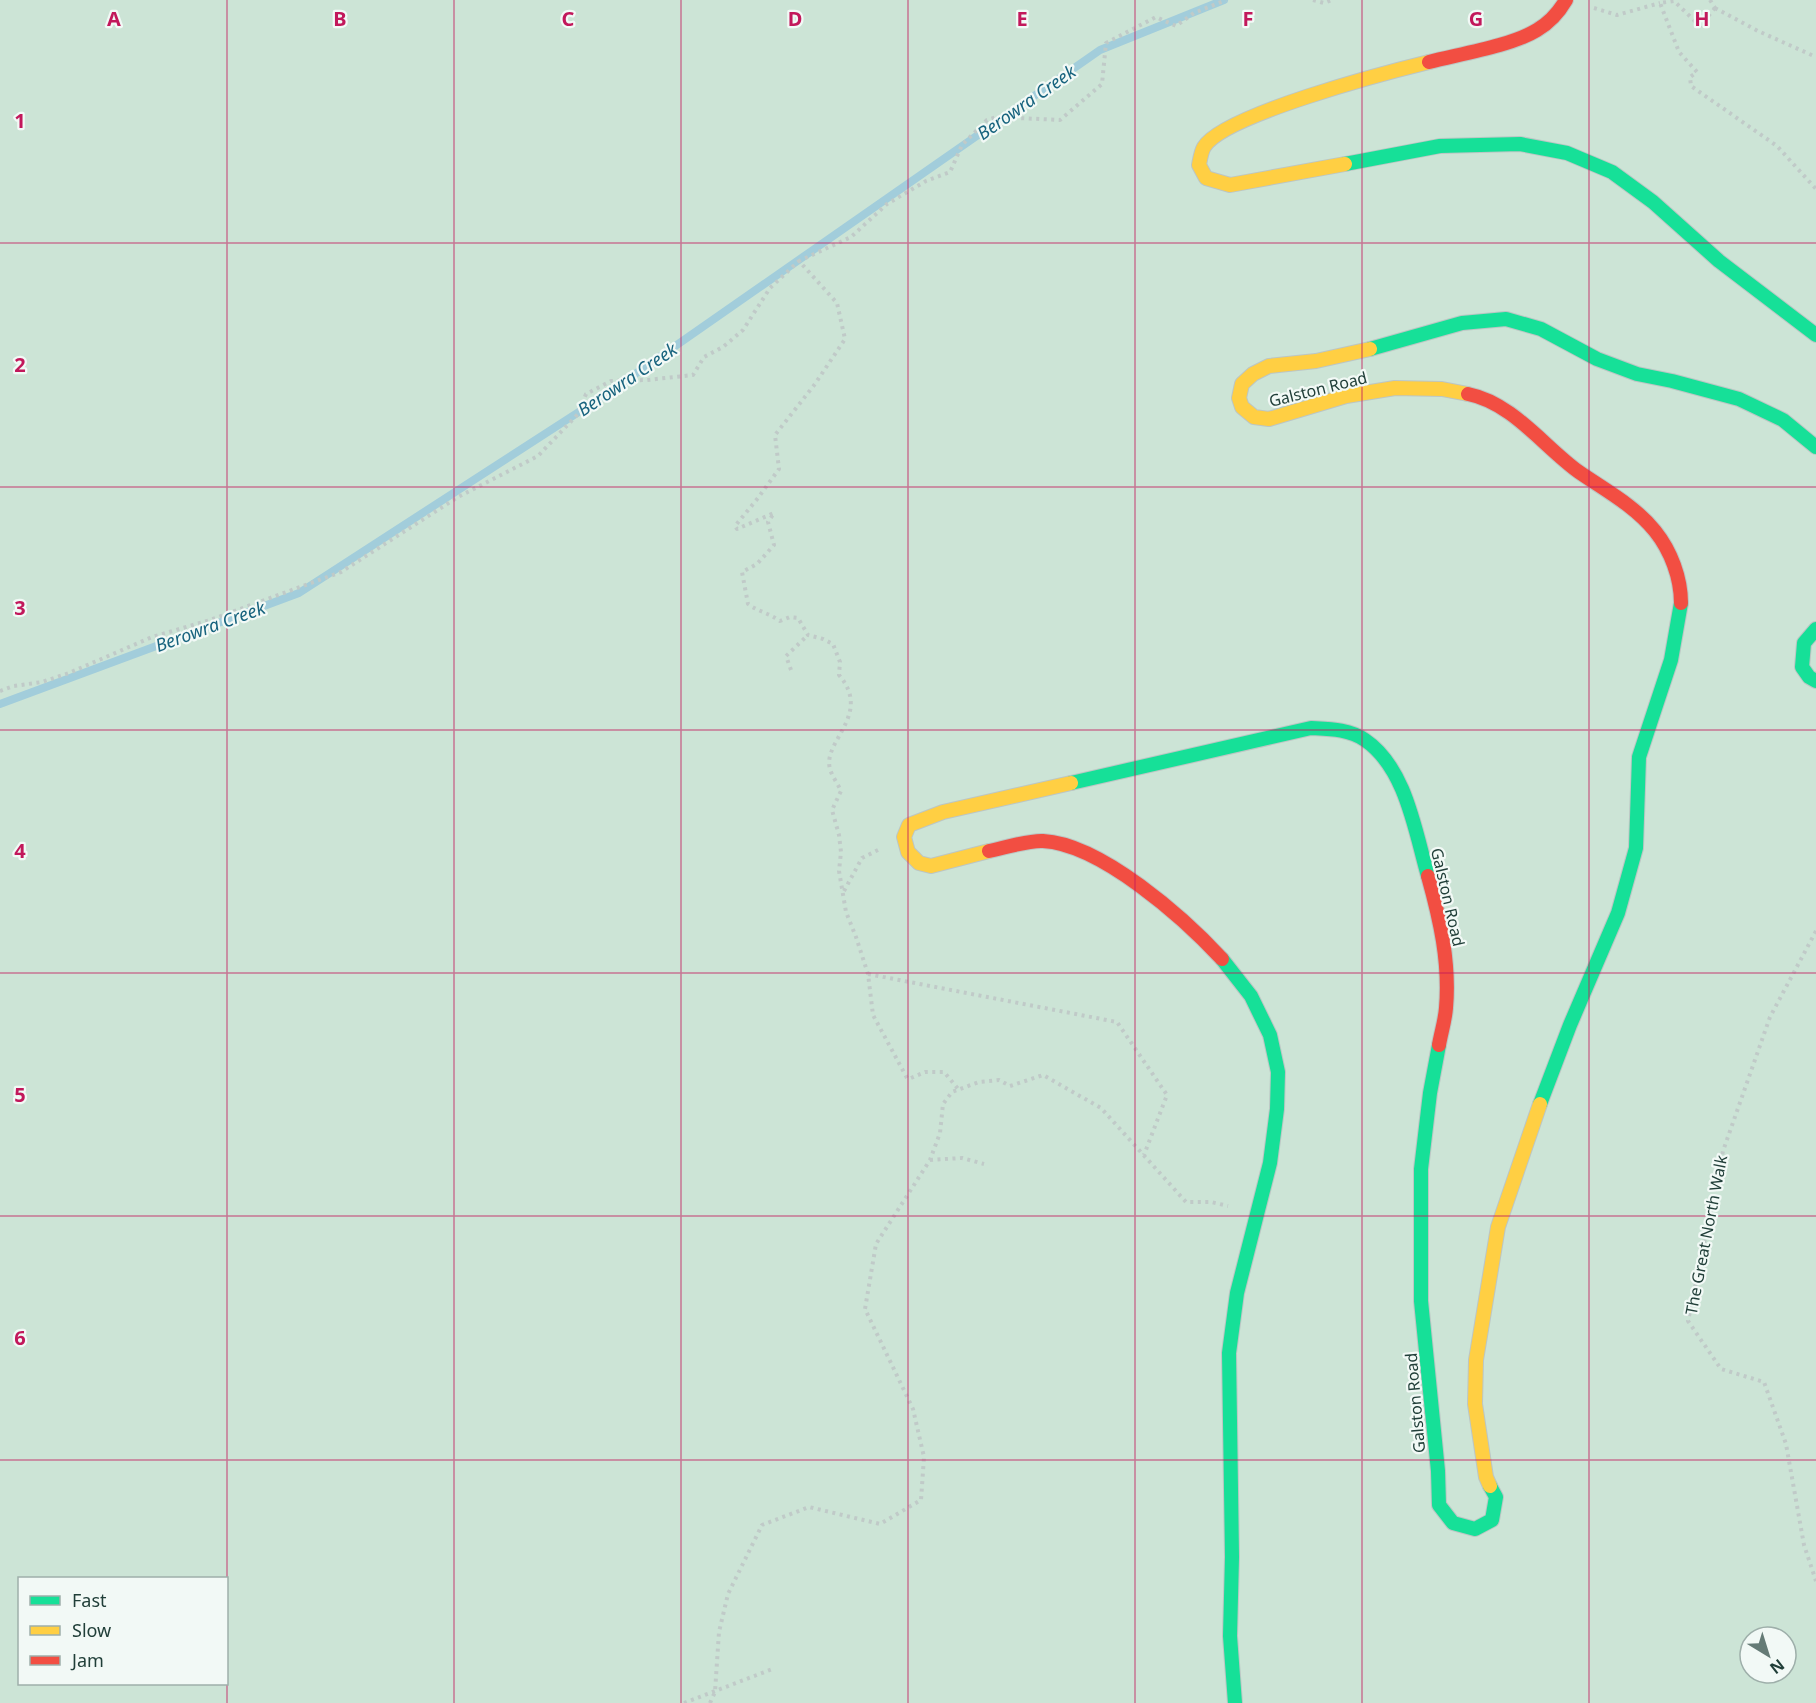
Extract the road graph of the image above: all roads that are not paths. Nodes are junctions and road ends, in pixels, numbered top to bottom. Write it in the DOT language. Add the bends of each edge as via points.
graph roads {
  1 [pos="1566,0"];
  2 [pos="1816,335"];
  3 [pos="1816,447"];
  4 [pos="1816,629"];
  5 [pos="1816,681"];
  6 [pos="1235,1703"];
  1 -- 2 [label="main road" via="1558,13 1537,30 1510,41 1364,78 1240,122 1204,147 1199,165 1206,178 1230,185 1440,146 1520,144 1567,153 1612,172"];
  3 -- 6 [label="main road, Galston Road" via="1783,420 1738,399 1637,374 1597,360 1541,329 1506,319 1462,323 1367,350 1269,366 1242,384 1242,407 1254,417 1269,419 1347,396 1395,388 1442,389 1478,396 1507,411 1578,471 1636,513 1655,531 1677,575 1682,601 1671,660 1639,757 1636,848 1618,913 1570,1025 1498,1227 1476,1360 1475,1404 1486,1477 1497,1497 1492,1520 1475,1529 1453,1523 1439,1505 1421,1301 1421,1169 1446,1009 1447,971 1441,924 1406,796 1386,760 1364,739 1337,729 1311,728 943,812 909,825 904,837 908,852 919,863 931,866 1042,841 1074,847 1116,869 1208,944 1251,996 1270,1035 1278,1072 1277,1109 1270,1163 1238,1293 1229,1353 1230,1636"];
  4 -- 5 [label="main road" via="1804,644 1802,667"];
}
